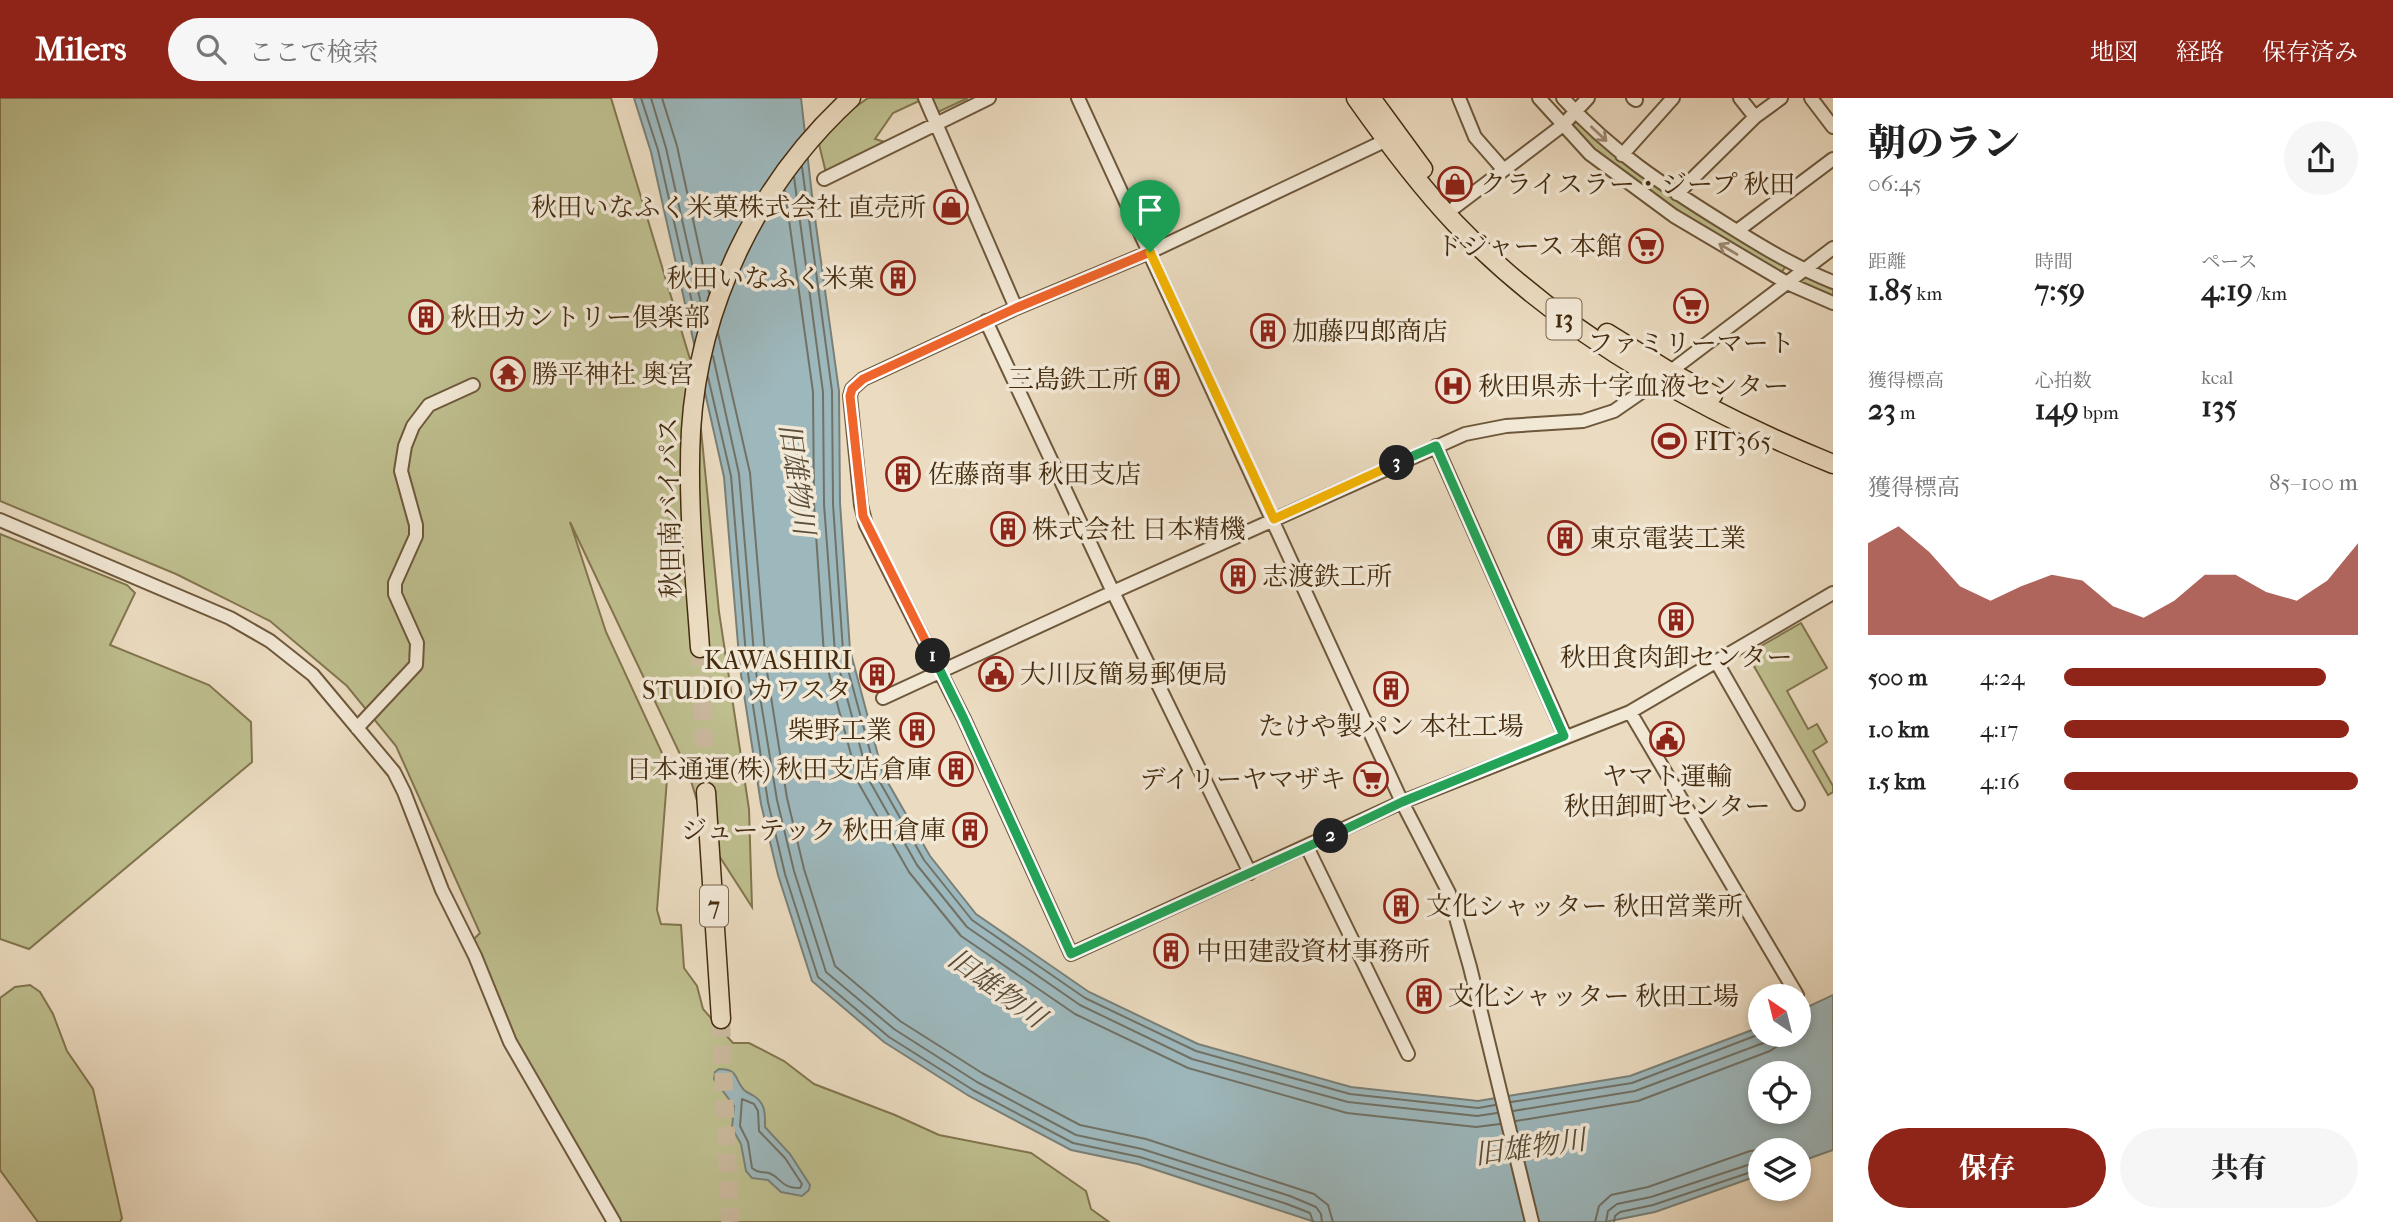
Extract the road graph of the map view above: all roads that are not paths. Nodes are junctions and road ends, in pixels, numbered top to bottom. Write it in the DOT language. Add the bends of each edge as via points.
graph roads {
  1 [pos="853,98"];
  2 [pos="925,98"];
  3 [pos="989,98"];
  4 [pos="1078,98"];
  5 [pos="1356,98"];
  6 [pos="1371,98"];
  7 [pos="1459,98"];
  8 [pos="1539,98"];
  9 [pos="1563,98"];
  10 [pos="1588,98"];
  11 [pos="1673,98"];
  12 [pos="1740,98"];
  13 [pos="1781,98"];
  14 [pos="1811,98"];
  15 [pos="1575,112"];
  16 [pos="1755,117"];
  17 [pos="936,124"];
  18 [pos="1563,125"];
  19 [pos="1833,127"];
  20 [pos="1392,138"];
  21 [pos="1622,155"];
  22 [pos="1833,159"];
  23 [pos="1503,169"];
  24 [pos="824,179"];
  25 [pos="1677,194"];
  26 [pos="1455,207"];
  27 [pos="1737,231"];
  28 [pos="1833,248"];
  29 [pos="1150,252"];
  30 [pos="1804,271"];
  31 [pos="1833,282"];
  32 [pos="1787,283"];
  33 [pos="1833,303"];
  34 [pos="1016,308"];
  35 [pos="986,321"];
  36 [pos="1664,376"];
  37 [pos="473,385"];
  38 [pos="1436,446"];
  39 [pos="1833,452"];
  40 [pos="1833,464"];
  41 [pos="1274,519"];
  42 [pos="0,520"];
  43 [pos="1113,592"];
  44 [pos="1833,593"];
  45 [pos="700,648"];
  46 [pos="1716,661"];
  47 [pos="941,673"];
  48 [pos="883,698"];
  49 [pos="1630,712"];
  50 [pos="357,728"];
  51 [pos="1564,736"];
  52 [pos="706,792"];
  53 [pos="1402,802"];
  54 [pos="1798,804"];
  55 [pos="1307,847"];
  56 [pos="1251,873"];
  57 [pos="1791,984"];
  58 [pos="721,1019"];
  59 [pos="1408,1054"];
  60 [pos="614,1222"];
  61 [pos="1532,1222"];
  1 -- 45 [label="highway, 秋田南バイパス" via="787,167 754,219 711,319 696,379 691,432"];
  2 -- 17 [label="street"];
  3 -- 17 [label="street"];
  4 -- 29 [label="street"];
  5 -- 20 [label="highway, 13"];
  6 -- 20 [label="highway, 13"];
  7 -- 23 [label="street" via="1475,137"];
  8 -- 18 [label="street"];
  9 -- 15 [label="street"];
  10 -- 15 [label="street"];
  11 -- 21 [label="street"];
  12 -- 16 [label="street"];
  13 -- 16 [label="street"];
  14 -- 19 [label="street"];
  15 -- 18 [label="street"];
  15 -- 21 [label="street, one-way"];
  16 -- 25 [label="street"];
  17 -- 24 [label="street"];
  17 -- 34 [label="street"];
  18 -- 23 [label="street"];
  32 -- 18 [label="street, one-way" via="1617,176"];
  20 -- 26 [label="highway, 13"];
  20 -- 29 [label="street"];
  20 -- 36 [label="highway, 13" via="1455,224 1522,286 1576,328"];
  21 -- 25 [label="street"];
  22 -- 27 [label="street"];
  23 -- 26 [label="street"];
  25 -- 27 [label="street"];
  26 -- 36 [label="highway, 13" via="1556,299"];
  27 -- 30 [label="street"];
  28 -- 30 [label="street"];
  29 -- 34 [label="street"];
  29 -- 41 [label="street"];
  30 -- 31 [label="street"];
  30 -- 32 [label="street"];
  32 -- 33 [label="street"];
  32 -- 36 [label="street"];
  34 -- 35 [label="street"];
  35 -- 43 [label="street"];
  35 -- 47 [label="street" via="863,379 850,396 863,516"];
  36 -- 38 [label="street" via="1601,417 1488,429"];
  36 -- 39 [label="highway, 13"];
  36 -- 40 [label="highway, 13" via="1786,444"];
  37 -- 50 [label="street" via="429,405 405,446 401,471 416,536 395,583 395,594 417,643 416,665"];
  38 -- 41 [label="street"];
  38 -- 51 [label="street"];
  41 -- 43 [label="street"];
  41 -- 53 [label="street"];
  42 -- 50 [label="street" via="230,618 270,641 313,675"];
  43 -- 47 [label="street"];
  43 -- 56 [label="street"];
  44 -- 46 [label="street"];
  46 -- 49 [label="street"];
  46 -- 54 [label="street"];
  47 -- 48 [label="street"];
  47 -- 56 [label="street" via="1071,954"];
  49 -- 51 [label="street"];
  49 -- 57 [label="street"];
  50 -- 60 [label="street" via="394,772 510,1042"];
  51 -- 53 [label="street"];
  52 -- 58 [label="highway, 7"];
  53 -- 55 [label="street"];
  53 -- 61 [label="street" via="1449,893"];
  55 -- 56 [label="street"];
  55 -- 59 [label="street"];
}
